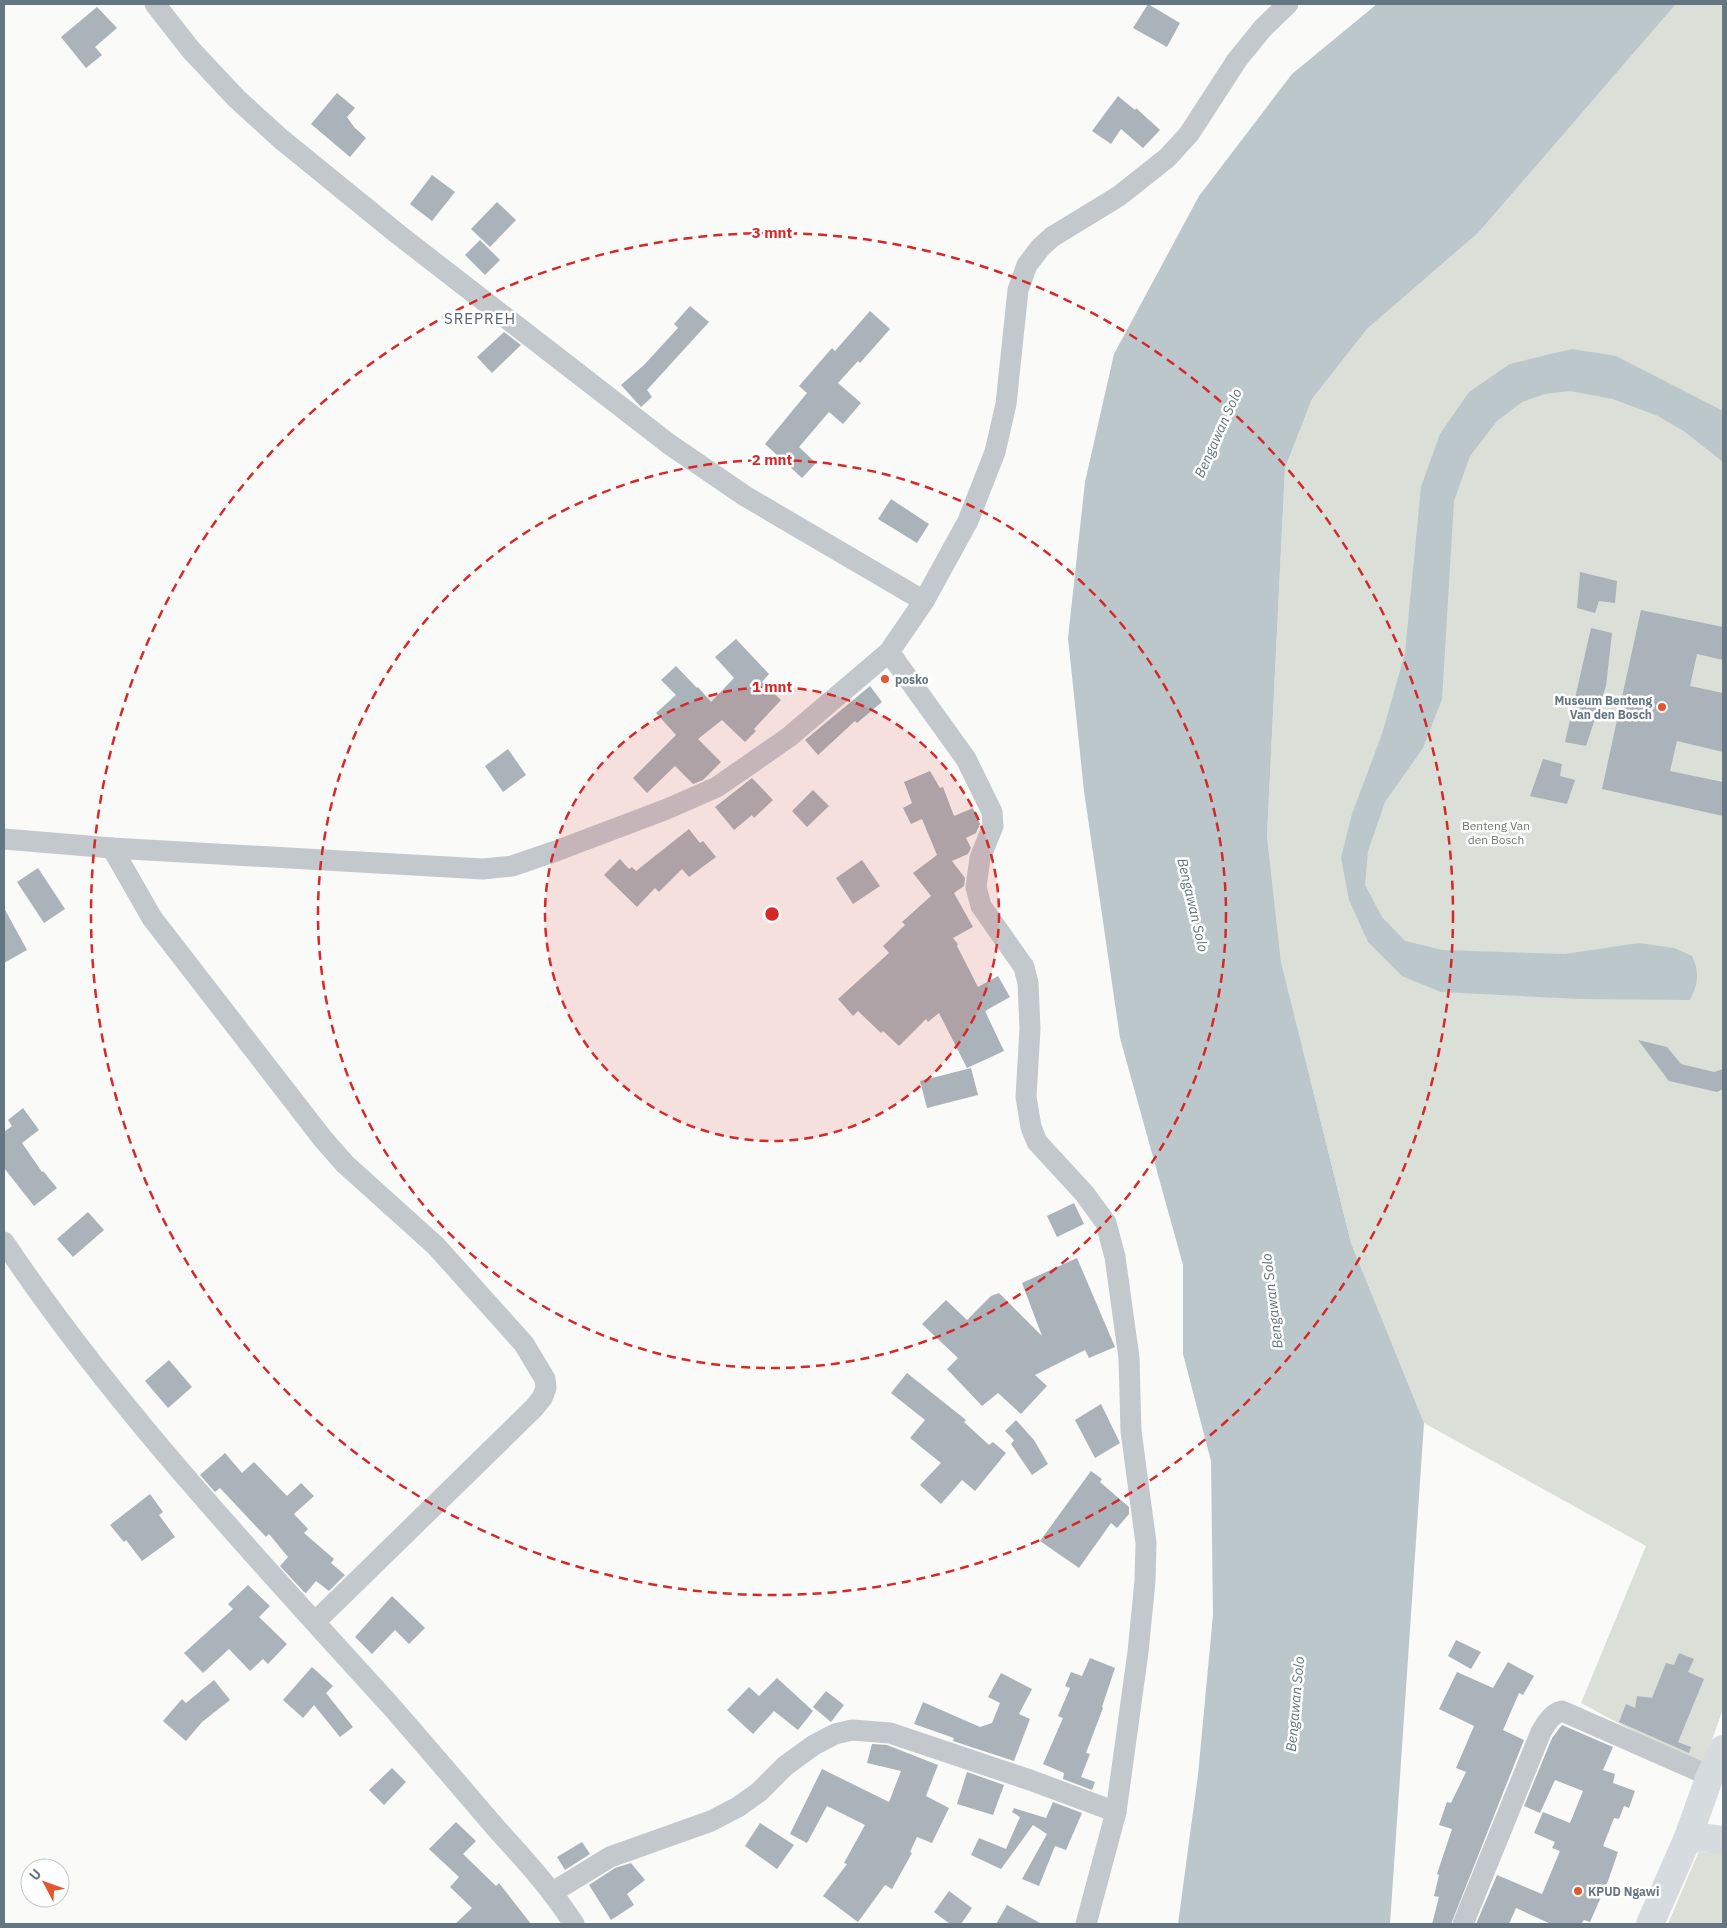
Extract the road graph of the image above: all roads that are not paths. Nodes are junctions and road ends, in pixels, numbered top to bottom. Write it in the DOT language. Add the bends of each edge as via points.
graph roads {
  1 [pos="155,4"];
  2 [pos="1288,4"];
  3 [pos="924,601"];
  4 [pos="889,652"];
  5 [pos="4,839"];
  6 [pos="112,848"];
  7 [pos="4,1242"];
  8 [pos="315,1622"];
  9 [pos="1723,1749"];
  10 [pos="1710,1776"];
  11 [pos="1116,1812"];
  12 [pos="1687,1840"];
  13 [pos="1723,1840"];
  14 [pos="553,1892"];
  15 [pos="574,1924"];
  16 [pos="1086,1924"];
  17 [pos="1463,1924"];
  18 [pos="1650,1924"];
  1 -- 3 [label="street" via="237,99 281,139 468,289 669,444 744,496"];
  2 -- 3 [label="street" via="1263,28 1189,134 1167,158 1119,196 1052,238 1027,265 1018,290 1006,404 995,452 968,521"];
  3 -- 4 [label="street"];
  4 -- 6 [label="street" via="789,737 717,786 667,809 512,866 483,869"];
  4 -- 11 [label="street" via="966,759 992,812 994,826 980,858 976,887 981,906 1024,967 1028,982 1030,1029 1026,1097 1031,1127 1037,1142 1084,1193 1106,1223 1115,1257 1129,1358 1131,1431 1146,1543 1138,1652"];
  5 -- 6 [label="street"];
  6 -- 8 [label="street" via="152,918 323,1139 345,1164 436,1246 524,1344 545,1380 546,1388 534,1408"];
  7 -- 8 [label="street" via="64,1329 138,1421"];
  8 -- 14 [label="street"];
  9 -- 10 [label="street"];
  10 -- 12 [label="street"];
  10 -- 17 [label="street" via="1558,1712 1541,1732"];
  11 -- 14 [label="street" via="890,1733 852,1730 835,1734 814,1745 785,1766 759,1792 711,1821 610,1857"];
  11 -- 16 [label="street"];
  12 -- 13 [label="street"];
  12 -- 18 [label="street"];
  14 -- 15 [label="street"];
}
